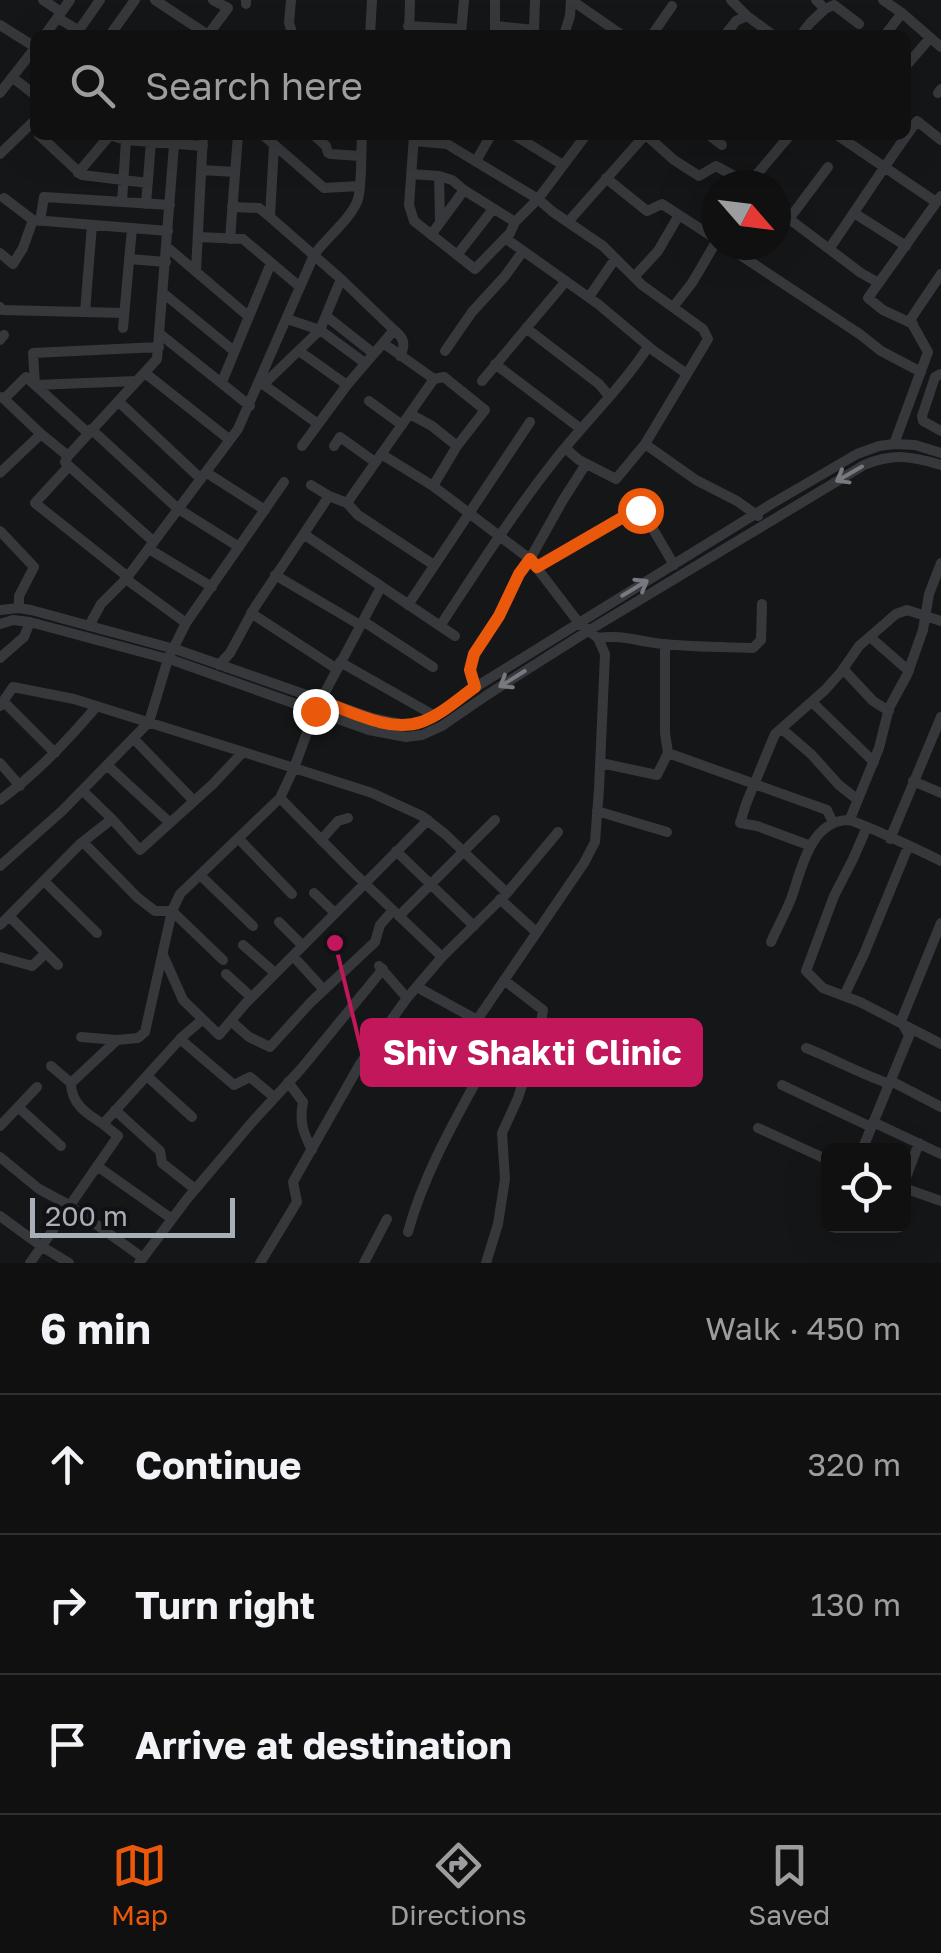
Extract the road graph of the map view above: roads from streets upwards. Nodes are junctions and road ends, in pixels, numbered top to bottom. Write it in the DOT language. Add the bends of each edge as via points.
graph roads {
  1 [pos="42,0"];
  2 [pos="70,0"];
  3 [pos="100,0"];
  4 [pos="135,0"];
  5 [pos="155,0"];
  6 [pos="214,0"];
  7 [pos="291,0"];
  8 [pos="372,0"];
  9 [pos="410,0"];
  10 [pos="464,0"];
  11 [pos="495,0"];
  12 [pos="535,0"];
  13 [pos="571,0"];
  14 [pos="731,0"];
  15 [pos="816,0"];
  16 [pos="882,0"];
  17 [pos="671,2"];
  18 [pos="825,9"];
  19 [pos="902,13"];
  20 [pos="60,15"];
  21 [pos="747,16"];
  22 [pos="0,24"];
  23 [pos="859,24"];
  24 [pos="49,30"];
  25 [pos="79,30"];
  26 [pos="83,30"];
  27 [pos="114,30"];
  28 [pos="202,30"];
  29 [pos="211,30"];
  30 [pos="292,30"];
  31 [pos="370,30"];
  32 [pos="408,30"];
  33 [pos="461,30"];
  34 [pos="496,30"];
  35 [pos="534,30"];
  36 [pos="566,30"];
  37 [pos="615,30"];
  38 [pos="655,30"];
  39 [pos="729,30"];
  40 [pos="766,30"];
  41 [pos="809,30"];
  42 [pos="888,30"];
  43 [pos="930,38"];
  44 [pos="30,45"];
  45 [pos="941,47"];
  46 [pos="911,60"];
  47 [pos="30,64"];
  48 [pos="12,77"];
  49 [pos="30,91"];
  50 [pos="0,92"];
  51 [pos="911,126"];
  52 [pos="30,132"];
  53 [pos="47,140"];
  54 [pos="105,140"];
  55 [pos="126,140"];
  56 [pos="203,140"];
  57 [pos="238,140"];
  58 [pos="268,140"];
  59 [pos="327,140"];
  60 [pos="362,140"];
  61 [pos="414,140"];
  62 [pos="428,140"];
  63 [pos="489,140"];
  64 [pos="522,140"];
  65 [pos="582,140"];
  66 [pos="641,140"];
  67 [pos="652,140"];
  68 [pos="715,140"];
  69 [pos="786,140"];
  70 [pos="845,140"];
  71 [pos="899,140"];
  72 [pos="941,140"];
  73 [pos="151,142"];
  74 [pos="174,145"];
  75 [pos="274,145"];
  76 [pos="722,145"];
  77 [pos="0,154"];
  78 [pos="360,156"];
  79 [pos="476,162"];
  80 [pos="562,165"];
  81 [pos="885,166"];
  82 [pos="828,168"];
  83 [pos="202,170"];
  84 [pos="760,170"];
  85 [pos="78,172"];
  86 [pos="235,172"];
  87 [pos="411,174"];
  88 [pos="701,175"];
  89 [pos="439,176"];
  90 [pos="606,178"];
  91 [pos="124,180"];
  92 [pos="148,183"];
  93 [pos="359,186"];
  94 [pos="464,190"];
  95 [pos="4,198"];
  96 [pos="538,199"];
  97 [pos="939,199"];
  98 [pos="122,202"];
  99 [pos="146,204"];
  100 [pos="170,205"];
  101 [pos="232,207"];
  102 [pos="493,209"];
  103 [pos="854,213"];
  104 [pos="680,215"];
  105 [pos="791,216"];
  106 [pos="270,217"];
  107 [pos="791,220"];
  108 [pos="37,221"];
  109 [pos="515,222"];
  110 [pos="568,222"];
  111 [pos="440,223"];
  112 [pos="92,225"];
  113 [pos="132,228"];
  114 [pos="701,230"];
  115 [pos="168,231"];
  116 [pos="431,235"];
  117 [pos="198,237"];
  118 [pos="230,238"];
  119 [pos="506,238"];
  120 [pos="167,246"];
  121 [pos="906,246"];
  122 [pos="830,249"];
  123 [pos="524,251"];
  124 [pos="0,253"];
  125 [pos="314,254"];
  126 [pos="457,255"];
  127 [pos="129,259"];
  128 [pos="615,259"];
  129 [pos="703,260"];
  130 [pos="747,260"];
  131 [pos="166,262"];
  132 [pos="271,263"];
  133 [pos="196,272"];
  134 [pos="941,274"];
  135 [pos="634,278"];
  136 [pos="341,279"];
  137 [pos="566,281"];
  138 [pos="879,282"];
  139 [pos="300,287"];
  140 [pos="163,292"];
  141 [pos="589,297"];
  142 [pos="672,306"];
  143 [pos="0,308"];
  144 [pos="85,312"];
  145 [pos="124,312"];
  146 [pos="248,316"];
  147 [pos="326,316"];
  148 [pos="287,319"];
  149 [pos="913,324"];
  150 [pos="123,328"];
  151 [pos="526,328"];
  152 [pos="320,330"];
  153 [pos="394,330"];
  154 [pos="160,334"];
  155 [pos="383,343"];
  156 [pos="158,347"];
  157 [pos="648,347"];
  158 [pos="299,350"];
  159 [pos="234,351"];
  160 [pos="445,351"];
  161 [pos="928,352"];
  162 [pos="941,354"];
  163 [pos="400,356"];
  164 [pos="369,358"];
  165 [pos="495,364"];
  166 [pos="921,372"];
  167 [pos="687,374"];
  168 [pos="941,374"];
  169 [pos="142,377"];
  170 [pos="434,378"];
  171 [pos="482,381"];
  172 [pos="222,382"];
  173 [pos="262,383"];
  174 [pos="347,384"];
  175 [pos="35,385"];
  176 [pos="610,396"];
  177 [pos="118,400"];
  178 [pos="3,402"];
  179 [pos="369,402"];
  180 [pos="250,406"];
  181 [pos="410,414"];
  182 [pos="530,422"];
  183 [pos="318,424"];
  184 [pos="402,424"];
  185 [pos="581,429"];
  186 [pos="89,431"];
  187 [pos="941,431"];
  188 [pos="41,434"];
  189 [pos="230,440"];
  190 [pos="646,444"];
  191 [pos="894,444"];
  192 [pos="302,446"];
  193 [pos="334,446"];
  194 [pos="457,446"];
  195 [pos="565,448"];
  196 [pos="941,454"];
  197 [pos="378,458"];
  198 [pos="68,461"];
  199 [pos="586,464"];
  200 [pos="941,466"];
  201 [pos="0,474"];
  202 [pos="204,476"];
  203 [pos="284,482"];
  204 [pos="311,485"];
  205 [pos="433,486"];
  206 [pos="329,496"];
  207 [pos="347,503"];
  208 [pos="178,508"];
  209 [pos="264,510"];
  210 [pos="469,513"];
  211 [pos="756,514"];
  212 [pos="763,524"];
  213 [pos="0,531"];
  214 [pos="304,535"];
  215 [pos="499,536"];
  216 [pos="152,545"];
  217 [pos="239,547"];
  218 [pos="534,563"];
  219 [pos="941,563"];
  220 [pos="434,565"];
  221 [pos="674,565"];
  222 [pos="275,575"];
  223 [pos="127,578"];
  224 [pos="212,586"];
  225 [pos="381,587"];
  226 [pos="0,598"];
  227 [pos="762,604"];
  228 [pos="408,605"];
  229 [pos="10,609"];
  230 [pos="252,613"];
  231 [pos="925,618"];
  232 [pos="941,621"];
  233 [pos="30,622"];
  234 [pos="361,623"];
  235 [pos="0,624"];
  236 [pos="186,624"];
  237 [pos="90,626"];
  238 [pos="440,626"];
  239 [pos="589,631"];
  240 [pos="455,636"];
  241 [pos="870,637"];
  242 [pos="665,644"];
  243 [pos="170,654"];
  244 [pos="0,658"];
  245 [pos="219,665"];
  246 [pos="339,665"];
  247 [pos="433,667"];
  248 [pos="843,670"];
  249 [pos="908,670"];
  250 [pos="0,682"];
  251 [pos="13,686"];
  252 [pos="475,687"];
  253 [pos="812,702"];
  254 [pos="2,704"];
  255 [pos="97,706"];
  256 [pos="318,706"];
  257 [pos="889,711"];
  258 [pos="435,716"];
  259 [pos="941,716"];
  260 [pos="149,722"];
  261 [pos="782,729"];
  262 [pos="937,735"];
  263 [pos="134,738"];
  264 [pos="56,753"];
  265 [pos="242,754"];
  266 [pos="668,754"];
  267 [pos="601,762"];
  268 [pos="874,762"];
  269 [pos="0,763"];
  270 [pos="108,766"];
  271 [pos="294,768"];
  272 [pos="913,781"];
  273 [pos="754,784"];
  274 [pos="20,786"];
  275 [pos="82,791"];
  276 [pos="941,792"];
  277 [pos="280,798"];
  278 [pos="0,800"];
  279 [pos="194,800"];
  280 [pos="858,800"];
  281 [pos="598,811"];
  282 [pos="348,818"];
  283 [pos="112,819"];
  284 [pos="428,820"];
  285 [pos="495,820"];
  286 [pos="850,820"];
  287 [pos="170,823"];
  288 [pos="833,823"];
  289 [pos="866,826"];
  290 [pos="558,832"];
  291 [pos="667,832"];
  292 [pos="238,838"];
  293 [pos="890,839"];
  294 [pos="321,840"];
  295 [pos="83,842"];
  296 [pos="811,846"];
  297 [pos="908,847"];
  298 [pos="396,851"];
  299 [pos="464,852"];
  300 [pos="941,861"];
  301 [pos="0,866"];
  302 [pos="200,875"];
  303 [pos="44,881"];
  304 [pos="364,882"];
  305 [pos="430,885"];
  306 [pos="314,893"];
  307 [pos="292,894"];
  308 [pos="504,896"];
  309 [pos="172,911"];
  310 [pos="335,913"];
  311 [pos="396,913"];
  312 [pos="4,921"];
  313 [pos="279,922"];
  314 [pos="941,923"];
  315 [pos="252,926"];
  316 [pos="474,926"];
  317 [pos="97,932"];
  318 [pos="536,932"];
  319 [pos="771,942"];
  320 [pos="243,945"];
  321 [pos="303,946"];
  322 [pos="46,953"];
  323 [pos="163,954"];
  324 [pos="0,956"];
  325 [pos="293,956"];
  326 [pos="442,956"];
  327 [pos="223,960"];
  328 [pos="58,966"];
  329 [pos="275,973"];
  330 [pos="226,974"];
  331 [pos="504,980"];
  332 [pos="417,987"];
  333 [pos="324,990"];
  334 [pos="844,996"];
  335 [pos="251,998"];
  336 [pos="408,998"];
  337 [pos="202,1020"];
  338 [pos="477,1020"];
  339 [pos="231,1021"];
  340 [pos="901,1021"];
  341 [pos="81,1037"];
  342 [pos="180,1039"];
  343 [pos="116,1040"];
  344 [pos="941,1044"];
  345 [pos="806,1048"];
  346 [pos="492,1052"];
  347 [pos="51,1066"];
  348 [pos="528,1067"];
  349 [pos="147,1076"];
  350 [pos="288,1082"];
  351 [pos="891,1082"];
  352 [pos="71,1083"];
  353 [pos="782,1084"];
  354 [pos="37,1087"];
  355 [pos="274,1096"];
  356 [pos="18,1107"];
  357 [pos="941,1107"];
  358 [pos="116,1110"];
  359 [pos="192,1117"];
  360 [pos="103,1124"];
  361 [pos="872,1125"];
  362 [pos="0,1126"];
  363 [pos="758,1128"];
  364 [pos="865,1143"];
  365 [pos="919,1143"];
  366 [pos="60,1146"];
  367 [pos="312,1150"];
  368 [pos="941,1154"];
  369 [pos="0,1156"];
  370 [pos="821,1157"];
  371 [pos="911,1165"];
  372 [pos="97,1166"];
  373 [pos="911,1188"];
  374 [pos="196,1189"];
  375 [pos="941,1201"];
  376 [pos="68,1206"];
  377 [pos="0,1216"];
  378 [pos="172,1219"];
  379 [pos="387,1219"];
  380 [pos="408,1232"];
  381 [pos="41,1246"];
  382 [pos="141,1260"];
  383 [pos="30,1263"];
  384 [pos="69,1263"];
  385 [pos="263,1263"];
  386 [pos="364,1263"];
  387 [pos="486,1263"];
  1 -- 20 [label="street"];
  2 -- 20 [label="street"];
  3 -- 26 [label="street"];
  4 -- 27 [label="street"];
  5 -- 28 [label="street"];
  6 -- 29 [label="street" via="228,8"];
  7 -- 30 [label="street"];
  8 -- 31 [label="street"];
  9 -- 32 [label="street"];
  10 -- 33 [label="street"];
  11 -- 34 [label="street"];
  12 -- 35 [label="street"];
  13 -- 36 [label="street"];
  13 -- 37 [label="street"];
  14 -- 21 [label="street"];
  15 -- 18 [label="street"];
  16 -- 19 [label="street"];
  17 -- 38 [label="street"];
  18 -- 23 [label="street" via="834,6"];
  18 -- 41 [label="street"];
  19 -- 42 [label="street"];
  19 -- 43 [label="street"];
  20 -- 24 [label="street"];
  20 -- 25 [label="street"];
  21 -- 39 [label="street"];
  21 -- 40 [label="street"];
  22 -- 44 [label="street"];
  43 -- 45 [label="street"];
  43 -- 46 [label="street"];
  47 -- 48 [label="street"];
  48 -- 49 [label="street"];
  48 -- 50 [label="street"];
  51 -- 72 [label="street" via="917,120"];
  52 -- 77 [label="street"];
  53 -- 85 [label="street"];
  54 -- 85 [label="street"];
  55 -- 73 [label="street"];
  55 -- 91 [label="street"];
  56 -- 74 [label="street"];
  56 -- 83 [label="street"];
  57 -- 86 [label="street"];
  58 -- 75 [label="street"];
  59 -- 78 [label="street" via="328,153"];
  60 -- 78 [label="street"];
  61 -- 87 [label="street"];
  62 -- 79 [label="street"];
  63 -- 79 [label="street"];
  64 -- 80 [label="street"];
  65 -- 80 [label="street"];
  66 -- 90 [label="street"];
  67 -- 88 [label="street"];
  68 -- 76 [label="street"];
  69 -- 84 [label="street"];
  70 -- 81 [label="street"];
  71 -- 81 [label="street"];
  73 -- 74 [label="street"];
  73 -- 92 [label="street"];
  74 -- 100 [label="street"];
  75 -- 93 [label="street" via="324,188"];
  75 -- 106 [label="street"];
  78 -- 93 [label="street"];
  79 -- 96 [label="street"];
  80 -- 96 [label="street"];
  81 -- 97 [label="street"];
  81 -- 103 [label="street"];
  82 -- 105 [label="street"];
  83 -- 86 [label="street"];
  83 -- 117 [label="street"];
  85 -- 91 [label="street"];
  86 -- 101 [label="street"];
  87 -- 89 [label="street"];
  87 -- 116 [label="street" via="414,221"];
  89 -- 94 [label="street"];
  89 -- 111 [label="street"];
  90 -- 104 [label="street" via="647,211 662,204"];
  90 -- 110 [label="street"];
  91 -- 92 [label="street"];
  91 -- 98 [label="street"];
  92 -- 99 [label="street"];
  93 -- 125 [label="street" via="349,215"];
  94 -- 102 [label="street"];
  94 -- 111 [label="street"];
  95 -- 108 [label="street"];
  96 -- 109 [label="street"];
  96 -- 110 [label="street"];
  97 -- 121 [label="street"];
  98 -- 99 [label="street"];
  98 -- 108 [label="street" via="44,196"];
  99 -- 100 [label="street"];
  100 -- 115 [label="street"];
  101 -- 106 [label="street" via="259,208"];
  101 -- 118 [label="street"];
  102 -- 109 [label="street"];
  102 -- 126 [label="street"];
  103 -- 121 [label="street"];
  103 -- 122 [label="street"];
  104 -- 114 [label="street"];
  104 -- 135 [label="street"];
  106 -- 125 [label="street"];
  107 -- 122 [label="street"];
  108 -- 112 [label="street"];
  108 -- 124 [label="street" via="13,264"];
  109 -- 119 [label="street"];
  110 -- 128 [label="street"];
  111 -- 116 [label="street"];
  112 -- 113 [label="street"];
  112 -- 144 [label="street"];
  113 -- 115 [label="street"];
  113 -- 127 [label="street"];
  115 -- 120 [label="street"];
  116 -- 126 [label="street"];
  117 -- 118 [label="street"];
  117 -- 133 [label="street"];
  118 -- 132 [label="street" via="243,239"];
  119 -- 123 [label="street"];
  119 -- 126 [label="street" via="477,268"];
  120 -- 131 [label="street"];
  120 -- 133 [label="street"];
  121 -- 138 [label="street"];
  122 -- 138 [label="street"];
  123 -- 137 [label="street"];
  123 -- 160 [label="street"];
  125 -- 136 [label="street"];
  125 -- 139 [label="street"];
  127 -- 131 [label="street"];
  127 -- 145 [label="street"];
  128 -- 135 [label="street"];
  128 -- 141 [label="street"];
  129 -- 142 [label="street"];
  130 -- 166 [label="street"];
  131 -- 140 [label="street"];
  132 -- 139 [label="street"];
  132 -- 146 [label="street"];
  133 -- 146 [label="street"];
  134 -- 149 [label="street"];
  135 -- 142 [label="street"];
  136 -- 147 [label="street"];
  136 -- 153 [label="street"];
  137 -- 141 [label="street"];
  137 -- 151 [label="street"];
  138 -- 149 [label="street" via="868,298"];
  139 -- 148 [label="street"];
  140 -- 154 [label="street"];
  140 -- 159 [label="street"];
  141 -- 157 [label="street"];
  142 -- 167 [label="street" via="708,338"];
  143 -- 144 [label="street"];
  144 -- 145 [label="street"];
  145 -- 150 [label="street"];
  146 -- 159 [label="street"];
  147 -- 152 [label="street"];
  147 -- 164 [label="street"];
  148 -- 152 [label="street"];
  148 -- 173 [label="street"];
  149 -- 161 [label="street"];
  151 -- 165 [label="street"];
  151 -- 176 [label="street"];
  152 -- 158 [label="street"];
  152 -- 164 [label="street"];
  153 -- 155 [label="street"];
  153 -- 163 [label="street" via="404,338"];
  154 -- 156 [label="street"];
  154 -- 172 [label="street"];
  155 -- 163 [label="street"];
  155 -- 164 [label="street"];
  156 -- 169 [label="street"];
  156 -- 175 [label="street" via="33,353"];
  157 -- 167 [label="street"];
  157 -- 176 [label="street"];
  158 -- 173 [label="street"];
  158 -- 174 [label="street"];
  159 -- 172 [label="street"];
  161 -- 162 [label="street"];
  161 -- 166 [label="street"];
  163 -- 170 [label="street"];
  164 -- 174 [label="street"];
  165 -- 171 [label="street"];
  165 -- 185 [label="street"];
  166 -- 191 [label="street"];
  167 -- 190 [label="street"];
  168 -- 187 [label="street" via="922,421"];
  169 -- 175 [label="street"];
  169 -- 177 [label="street"];
  169 -- 189 [label="street"];
  170 -- 181 [label="street"];
  170 -- 194 [label="street" via="444,378 485,410"];
  172 -- 180 [label="street"];
  173 -- 180 [label="street"];
  173 -- 183 [label="street"];
  174 -- 183 [label="street"];
  175 -- 178 [label="street" via="26,378"];
  175 -- 186 [label="street"];
  176 -- 185 [label="street"];
  177 -- 186 [label="street"];
  177 -- 202 [label="street"];
  178 -- 188 [label="street"];
  179 -- 184 [label="street"];
  180 -- 189 [label="street"];
  181 -- 184 [label="street"];
  181 -- 194 [label="street"];
  182 -- 210 [label="street"];
  183 -- 192 [label="street"];
  184 -- 197 [label="street"];
  185 -- 195 [label="street"];
  186 -- 198 [label="street"];
  186 -- 208 [label="street"];
  188 -- 198 [label="street"];
  188 -- 201 [label="street"];
  189 -- 202 [label="street"];
  190 -- 199 [label="street" via="616,478"];
  190 -- 211 [label="street"];
  191 -- 196 [label="street"];
  191 -- 211 [label="street" via="857,454"];
  193 -- 197 [label="street" via="340,437"];
  194 -- 205 [label="street"];
  195 -- 199 [label="street"];
  195 -- 215 [label="street"];
  197 -- 205 [label="street"];
  197 -- 207 [label="street"];
  198 -- 216 [label="street"];
  198 -- 223 [label="street" via="35,503"];
  199 -- 218 [label="street"];
  200 -- 212 [label="street, one-way" via="913,457 883,458"];
  202 -- 208 [label="street"];
  202 -- 209 [label="street"];
  203 -- 209 [label="street"];
  204 -- 206 [label="street"];
  205 -- 210 [label="street"];
  206 -- 207 [label="street"];
  206 -- 214 [label="street"];
  207 -- 220 [label="street"];
  208 -- 216 [label="street"];
  208 -- 217 [label="street"];
  209 -- 217 [label="street"];
  210 -- 215 [label="street"];
  210 -- 220 [label="street"];
  211 -- 212 [label="street"];
  211 -- 221 [label="street"];
  212 -- 239 [label="street"];
  213 -- 229 [label="street" via="34,565"];
  214 -- 222 [label="street"];
  214 -- 225 [label="street"];
  215 -- 218 [label="street"];
  215 -- 238 [label="street"];
  216 -- 223 [label="street"];
  216 -- 224 [label="street"];
  217 -- 224 [label="street"];
  218 -- 221 [label="street" via="637,509"];
  218 -- 239 [label="street"];
  218 -- 252 [label="street" via="519,574 474,654"];
  219 -- 231 [label="street"];
  220 -- 228 [label="street"];
  239 -- 221 [label="street, one-way"];
  222 -- 230 [label="street"];
  222 -- 234 [label="street"];
  223 -- 236 [label="street"];
  223 -- 237 [label="street"];
  224 -- 236 [label="street"];
  225 -- 228 [label="street"];
  225 -- 234 [label="street"];
  226 -- 229 [label="street"];
  227 -- 242 [label="street" via="761,640 753,648"];
  228 -- 238 [label="street"];
  229 -- 237 [label="street"];
  230 -- 245 [label="street"];
  230 -- 246 [label="street"];
  231 -- 232 [label="street"];
  231 -- 241 [label="street" via="907,610"];
  231 -- 249 [label="street"];
  233 -- 235 [label="street"];
  233 -- 243 [label="street"];
  233 -- 244 [label="street"];
  234 -- 246 [label="street"];
  234 -- 247 [label="street"];
  236 -- 243 [label="street"];
  237 -- 243 [label="street"];
  238 -- 240 [label="street"];
  239 -- 242 [label="street"];
  239 -- 252 [label="street"];
  239 -- 256 [label="street, one-way" via="422,735 388,735"];
  239 -- 267 [label="street" via="606,654"];
  241 -- 248 [label="street"];
  241 -- 249 [label="street"];
  242 -- 266 [label="street"];
  243 -- 245 [label="street"];
  243 -- 256 [label="street"];
  243 -- 260 [label="street"];
  245 -- 256 [label="street"];
  246 -- 256 [label="street"];
  246 -- 258 [label="street"];
  248 -- 253 [label="street"];
  248 -- 257 [label="street"];
  249 -- 257 [label="street"];
  250 -- 251 [label="street"];
  251 -- 254 [label="street"];
  251 -- 255 [label="street"];
  252 -- 258 [label="street"];
  253 -- 261 [label="street"];
  253 -- 268 [label="street"];
  254 -- 264 [label="street"];
  255 -- 260 [label="street"];
  255 -- 264 [label="street"];
  256 -- 258 [label="street" via="390,724"];
  256 -- 271 [label="street"];
  257 -- 268 [label="street"];
  259 -- 262 [label="street"];
  260 -- 263 [label="street"];
  260 -- 265 [label="street"];
  261 -- 273 [label="street"];
  261 -- 280 [label="street"];
  262 -- 272 [label="street"];
  263 -- 270 [label="street"];
  263 -- 279 [label="street"];
  264 -- 274 [label="street"];
  265 -- 271 [label="street"];
  265 -- 279 [label="street"];
  266 -- 267 [label="street" via="656,775"];
  266 -- 273 [label="street"];
  267 -- 281 [label="street"];
  268 -- 280 [label="street"];
  269 -- 274 [label="street"];
  270 -- 275 [label="street"];
  270 -- 287 [label="street"];
  271 -- 277 [label="street"];
  271 -- 284 [label="street"];
  272 -- 276 [label="street"];
  272 -- 293 [label="street"];
  273 -- 288 [label="street" via="828,810"];
  273 -- 296 [label="street" via="740,823"];
  274 -- 278 [label="street"];
  275 -- 283 [label="street"];
  275 -- 301 [label="street"];
  277 -- 292 [label="street"];
  277 -- 294 [label="street"];
  279 -- 287 [label="street"];
  280 -- 286 [label="street"];
  281 -- 291 [label="street"];
  281 -- 318 [label="street" via="589,852"];
  282 -- 294 [label="street"];
  283 -- 287 [label="street" via="140,850"];
  283 -- 295 [label="street"];
  284 -- 298 [label="street"];
  284 -- 299 [label="street"];
  285 -- 299 [label="street"];
  286 -- 288 [label="street"];
  286 -- 289 [label="street"];
  288 -- 296 [label="street"];
  289 -- 293 [label="street"];
  289 -- 334 [label="street" via="806,971"];
  290 -- 308 [label="street"];
  292 -- 302 [label="street"];
  292 -- 307 [label="street"];
  293 -- 297 [label="street"];
  294 -- 304 [label="street"];
  295 -- 303 [label="street"];
  295 -- 309 [label="street" via="138,898 155,911"];
  296 -- 319 [label="street"];
  297 -- 300 [label="street"];
  297 -- 334 [label="street"];
  298 -- 304 [label="street"];
  298 -- 305 [label="street"];
  299 -- 305 [label="street"];
  299 -- 308 [label="street"];
  302 -- 309 [label="street"];
  302 -- 315 [label="street"];
  303 -- 312 [label="street"];
  303 -- 317 [label="street"];
  304 -- 310 [label="street"];
  304 -- 311 [label="street"];
  305 -- 311 [label="street"];
  305 -- 316 [label="street"];
  306 -- 310 [label="street"];
  308 -- 316 [label="street"];
  308 -- 318 [label="street"];
  309 -- 323 [label="street"];
  309 -- 327 [label="street"];
  310 -- 321 [label="street"];
  311 -- 326 [label="street"];
  311 -- 333 [label="street"];
  312 -- 322 [label="street"];
  313 -- 321 [label="street"];
  314 -- 340 [label="street"];
  316 -- 326 [label="street"];
  318 -- 331 [label="street"];
  320 -- 329 [label="street"];
  321 -- 325 [label="street"];
  322 -- 324 [label="street" via="32,966"];
  322 -- 328 [label="street"];
  323 -- 337 [label="street" via="183,1000"];
  323 -- 343 [label="street" via="146,1032"];
  325 -- 329 [label="street"];
  325 -- 333 [label="street"];
  326 -- 332 [label="street"];
  329 -- 335 [label="street"];
  330 -- 335 [label="street"];
  331 -- 338 [label="street"];
  331 -- 348 [label="street" via="542,1010"];
  332 -- 336 [label="street"];
  332 -- 338 [label="street"];
  333 -- 339 [label="street" via="270,1047"];
  334 -- 340 [label="street"];
  335 -- 339 [label="street"];
  336 -- 350 [label="street" via="381,967"];
  336 -- 367 [label="street" via="360,1064"];
  337 -- 339 [label="street" via="219,1034"];
  337 -- 342 [label="street"];
  338 -- 346 [label="street" via="473,1043"];
  340 -- 344 [label="street"];
  340 -- 351 [label="street" via="909,1036"];
  341 -- 343 [label="street"];
  342 -- 349 [label="street"];
  342 -- 355 [label="street" via="234,1085 250,1077"];
  343 -- 352 [label="street"];
  345 -- 351 [label="street"];
  346 -- 348 [label="street"];
  346 -- 380 [label="street" via="433,1166"];
  347 -- 352 [label="street"];
  348 -- 387 [label="street" via="502,1133 505,1178"];
  349 -- 358 [label="street"];
  349 -- 359 [label="street"];
  350 -- 355 [label="street"];
  350 -- 367 [label="street" via="304,1102 301,1128"];
  351 -- 357 [label="street"];
  351 -- 361 [label="street"];
  352 -- 360 [label="street" via="76,1102"];
  353 -- 361 [label="street"];
  354 -- 356 [label="street"];
  355 -- 374 [label="street"];
  356 -- 362 [label="street"];
  356 -- 366 [label="street"];
  358 -- 360 [label="street"];
  358 -- 374 [label="street" via="160,1151 162,1163"];
  360 -- 372 [label="street" via="118,1136"];
  361 -- 364 [label="street"];
  361 -- 365 [label="street"];
  363 -- 370 [label="street"];
  365 -- 368 [label="street"];
  365 -- 371 [label="street"];
  367 -- 385 [label="street" via="293,1182 297,1202"];
  369 -- 376 [label="street"];
  372 -- 376 [label="street"];
  372 -- 378 [label="street"];
  373 -- 375 [label="street"];
  374 -- 378 [label="street"];
  376 -- 381 [label="street"];
  376 -- 382 [label="street"];
  377 -- 381 [label="street"];
  378 -- 382 [label="street"];
  379 -- 386 [label="street"];
  381 -- 383 [label="street"];
  381 -- 384 [label="street"];
}
